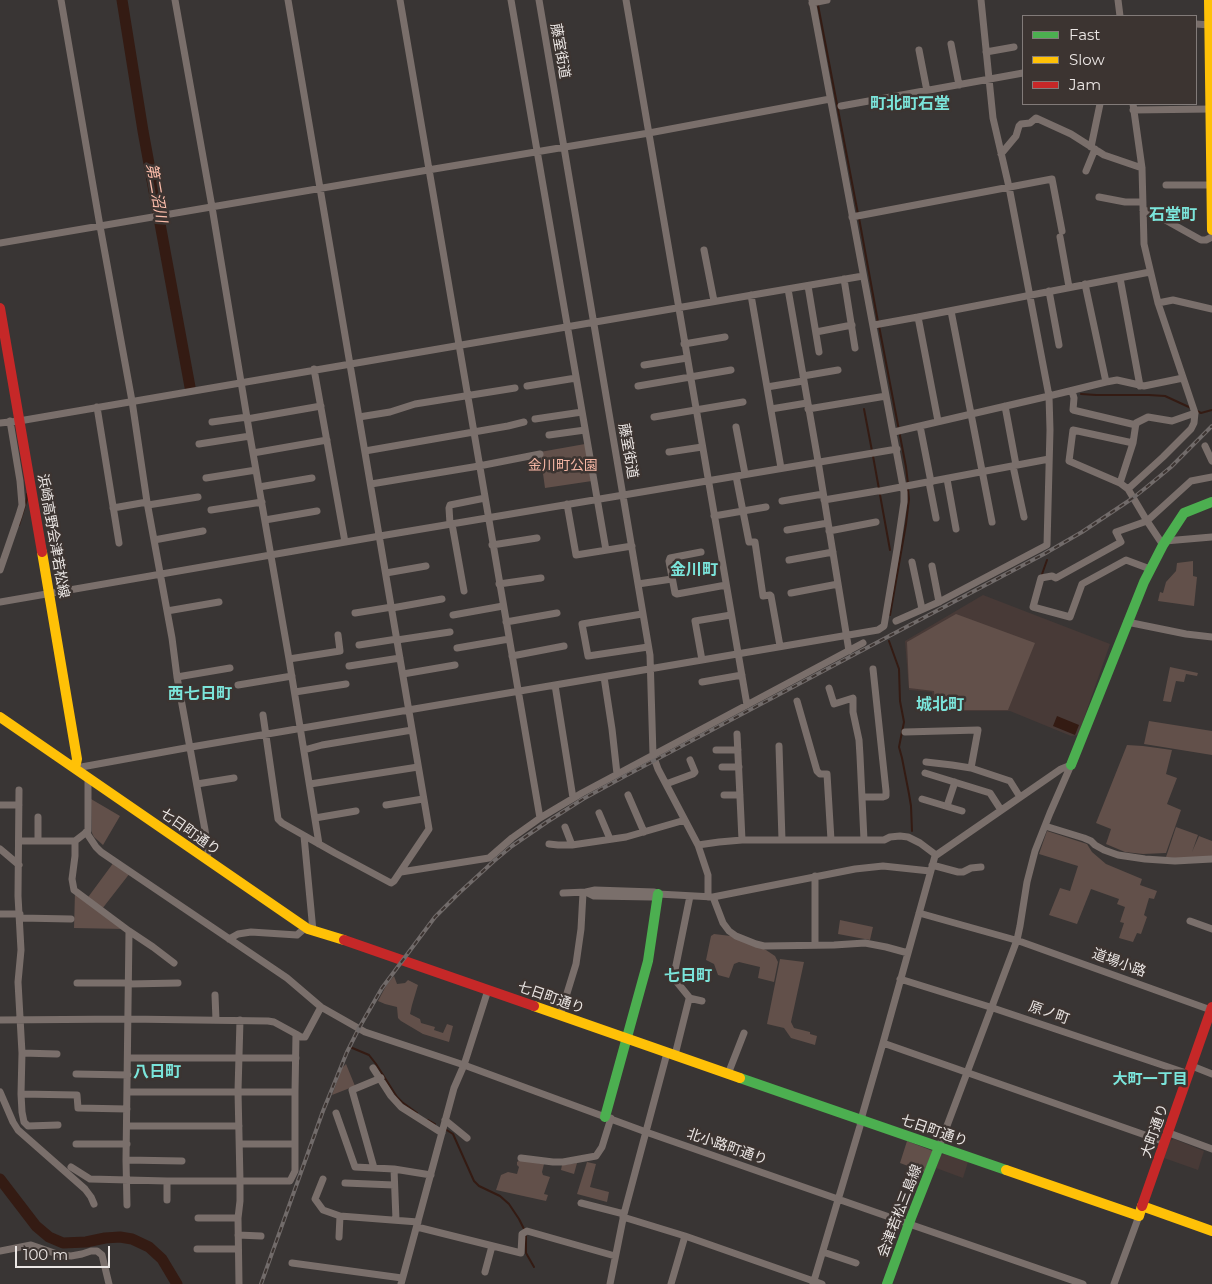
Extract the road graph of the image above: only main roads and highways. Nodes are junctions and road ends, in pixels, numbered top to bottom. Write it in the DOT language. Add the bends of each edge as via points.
graph roads {
  1 [pos="1209,0"];
  2 [pos="1211,30"];
  3 [pos="1211,83"];
  4 [pos="1211,109"];
  5 [pos="1212,185"];
  6 [pos="1212,230"];
  7 [pos="0,308"];
  8 [pos="1212,502"];
  9 [pos="0,717"];
  10 [pos="1071,765"];
  11 [pos="75,768"];
  12 [pos="658,894"];
  13 [pos="1212,1008"];
  14 [pos="626,1039"];
  15 [pos="608,1117"];
  16 [pos="939,1147"];
  17 [pos="1141,1211"];
  18 [pos="1212,1231"];
  19 [pos="887,1284"];
  1 -- 2 [label="main road"];
  2 -- 3 [label="main road"];
  3 -- 4 [label="main road"];
  4 -- 5 [label="main road"];
  5 -- 6 [label="main road"];
  7 -- 11 [label="main road, 浜崎高野会津若松線" via="15,421 49,593 77,760"];
  8 -- 10 [label="main road" via="1184,513 1150,569"];
  9 -- 11 [label="main road, 七日町通り"];
  11 -- 14 [label="main road, 七日町通り" via="309,929"];
  12 -- 14 [label="main road" via="648,961"];
  13 -- 17 [label="main road, 大町通り"];
  14 -- 15 [label="main road"];
  14 -- 16 [label="main road, 七日町通り"];
  16 -- 17 [label="main road, 七日町通り"];
  16 -- 19 [label="main road, 会津若松三島線"];
  17 -- 18 [label="main road, 七日町通り"];
}
